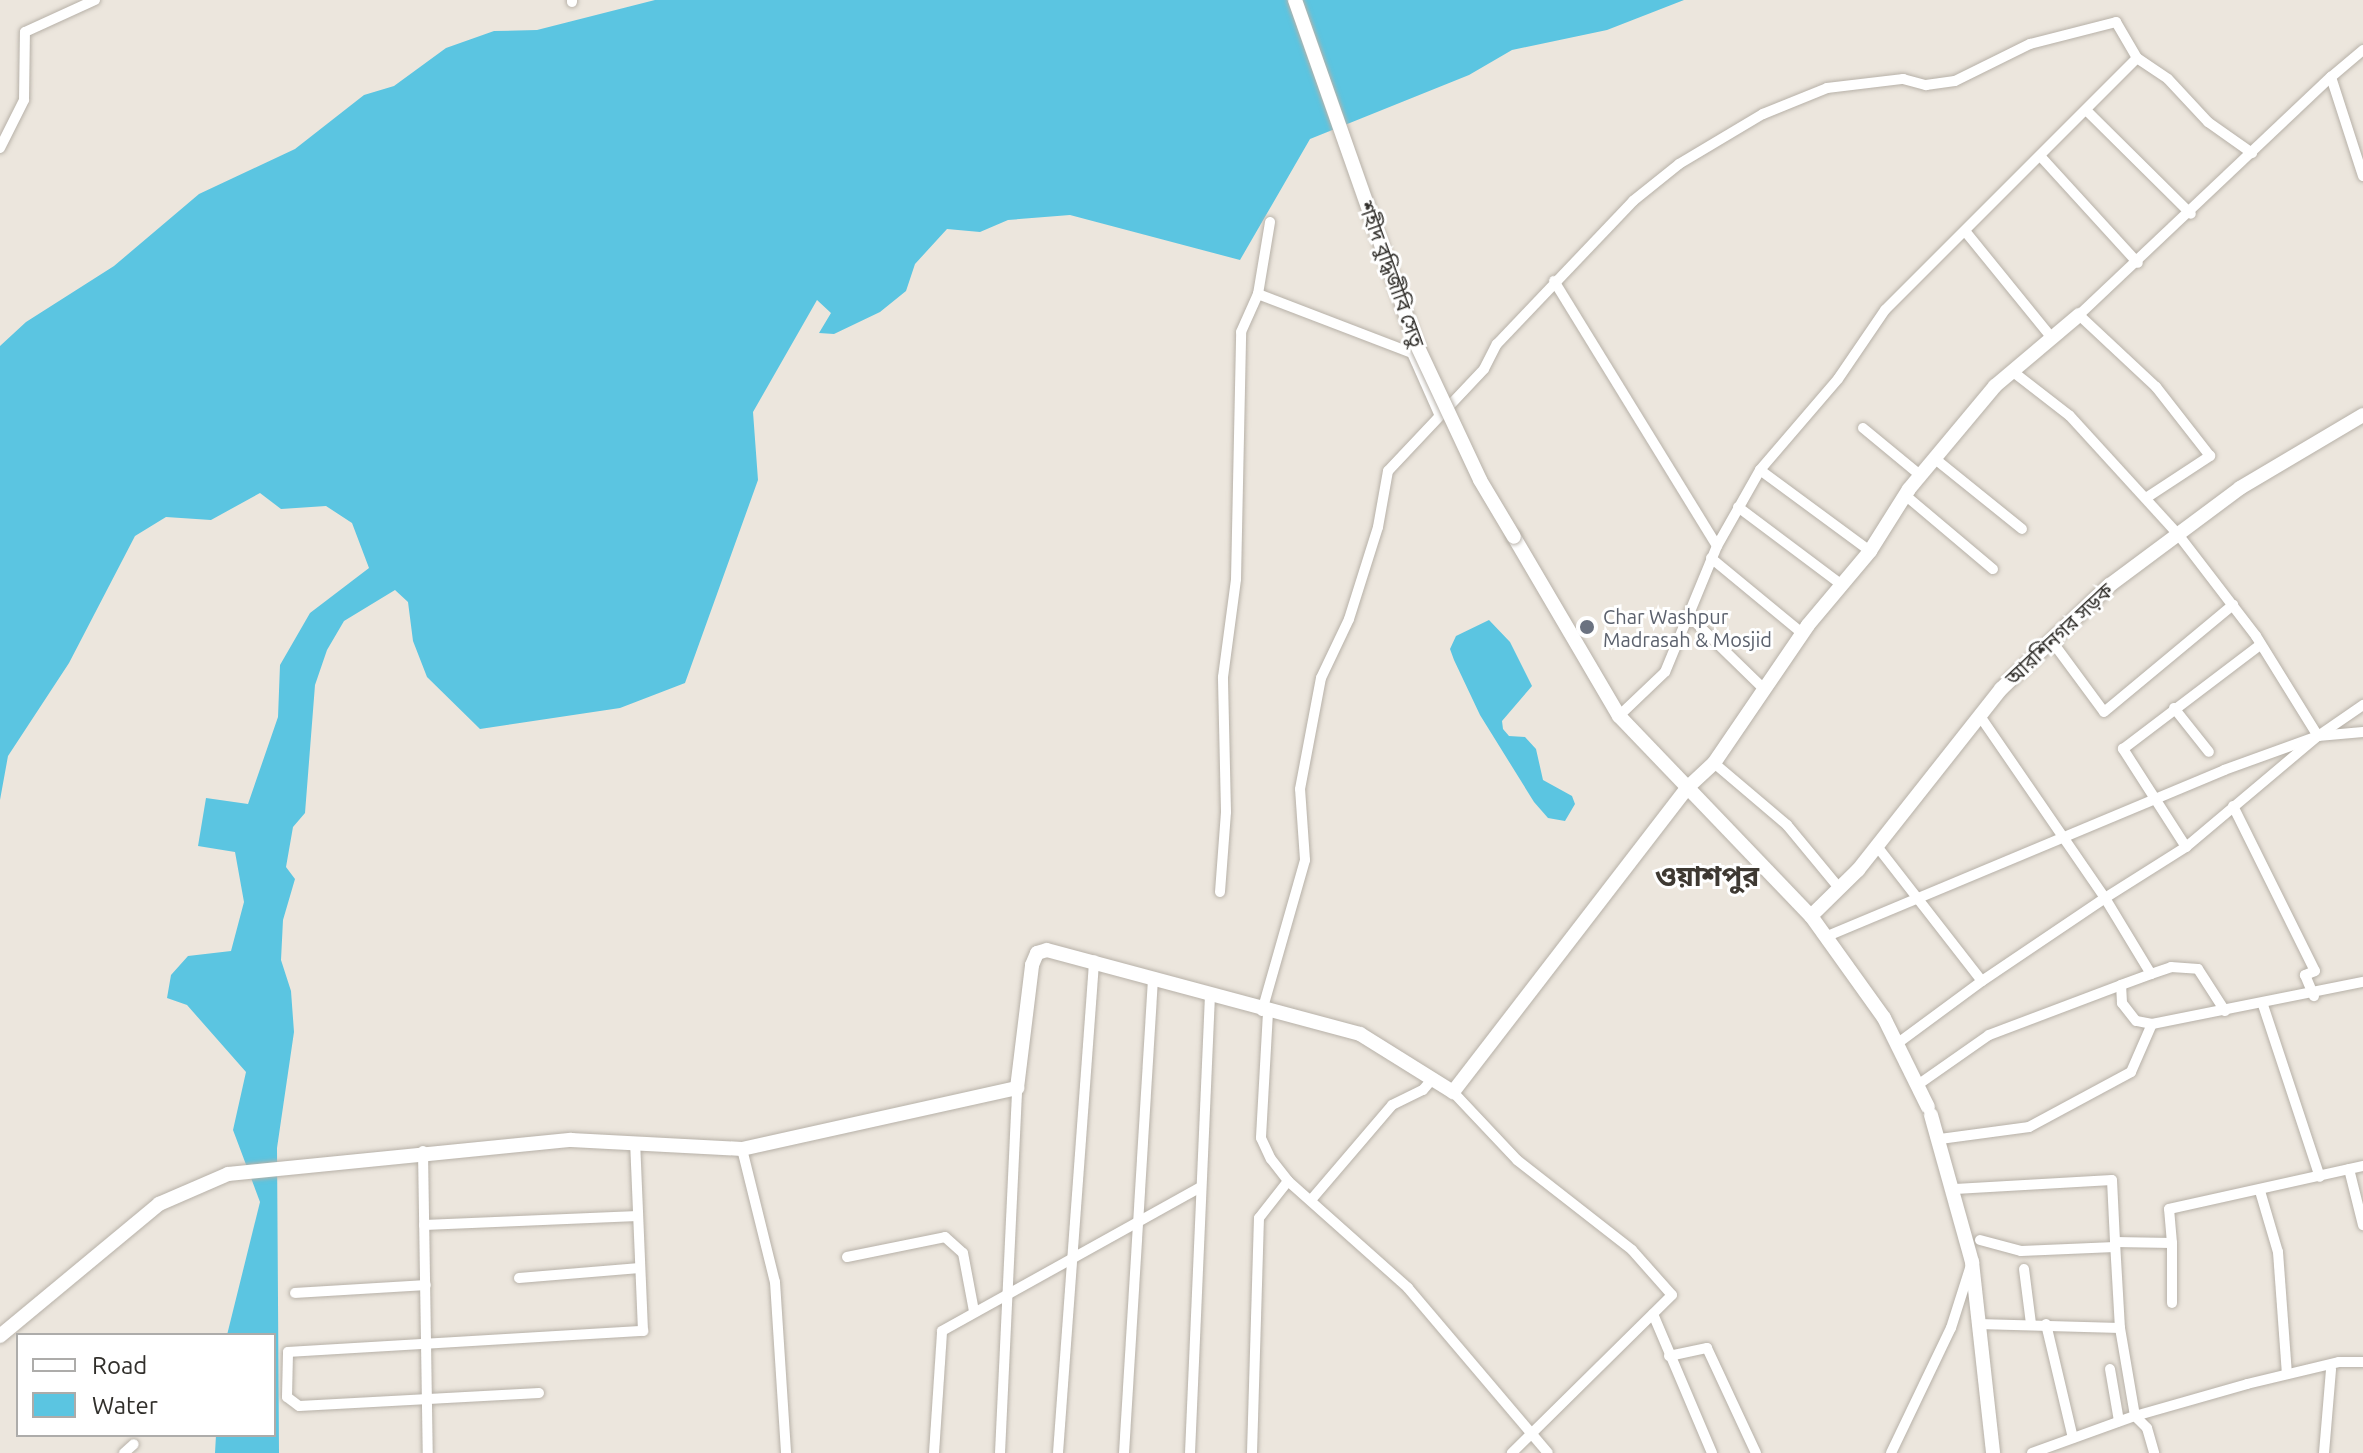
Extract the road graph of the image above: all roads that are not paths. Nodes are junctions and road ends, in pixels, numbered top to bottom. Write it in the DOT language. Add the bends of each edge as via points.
graph roads {
  1 [pos="1295,0"];
  2 [pos="86,1"];
  3 [pos="2363,50"];
  4 [pos="2137,58"];
  5 [pos="2331,77"];
  6 [pos="2087,111"];
  7 [pos="0,148"];
  8 [pos="2252,153"];
  9 [pos="2042,158"];
  10 [pos="2363,176"];
  11 [pos="2191,214"];
  12 [pos="1270,222"];
  13 [pos="1965,231"];
  14 [pos="2138,263"];
  15 [pos="1554,281"];
  16 [pos="1258,294"];
  17 [pos="2079,315"];
  18 [pos="2052,338"];
  19 [pos="2012,371"];
  20 [pos="1439,414"];
  21 [pos="2363,415"];
  22 [pos="1863,428"];
  23 [pos="1934,458"];
  24 [pos="1760,470"];
  25 [pos="1920,475"];
  26 [pos="1905,495"];
  27 [pos="2146,498"];
  28 [pos="1738,507"];
  29 [pos="2022,529"];
  30 [pos="2177,533"];
  31 [pos="1717,546"];
  32 [pos="1870,551"];
  33 [pos="1711,558"];
  34 [pos="1993,569"];
  35 [pos="1842,585"];
  36 [pos="2233,605"];
  37 [pos="1690,617"];
  38 [pos="1802,633"];
  39 [pos="2051,640"];
  40 [pos="2260,645"];
  41 [pos="1764,689"];
  42 [pos="2363,705"];
  43 [pos="2174,708"];
  44 [pos="1619,716"];
  45 [pos="1980,716"];
  46 [pos="2363,732"];
  47 [pos="2318,736"];
  48 [pos="2209,752"];
  49 [pos="1714,763"];
  50 [pos="1686,789"];
  51 [pos="2158,801"];
  52 [pos="2233,806"];
  53 [pos="2065,837"];
  54 [pos="1876,845"];
  55 [pos="2186,847"];
  56 [pos="1840,889"];
  57 [pos="1220,892"];
  58 [pos="1920,896"];
  59 [pos="2105,898"];
  60 [pos="1811,916"];
  61 [pos="1830,935"];
  62 [pos="1094,960"];
  63 [pos="2151,974"];
  64 [pos="1153,978"];
  65 [pos="1982,981"];
  66 [pos="2363,982"];
  67 [pos="2121,985"];
  68 [pos="1210,996"];
  69 [pos="2314,996"];
  70 [pos="2263,1005"];
  71 [pos="2225,1011"];
  72 [pos="1265,1012"];
  73 [pos="2152,1024"];
  74 [pos="1898,1043"];
  75 [pos="1433,1078"];
  76 [pos="1919,1084"];
  77 [pos="1017,1088"];
  78 [pos="1453,1092"];
  79 [pos="1940,1139"];
  80 [pos="635,1144"];
  81 [pos="742,1149"];
  82 [pos="423,1151"];
  83 [pos="2363,1166"];
  84 [pos="2349,1169"];
  85 [pos="2320,1177"];
  86 [pos="1288,1181"];
  87 [pos="1199,1188"];
  88 [pos="1955,1189"];
  89 [pos="2260,1191"];
  90 [pos="1311,1200"];
  91 [pos="638,1216"];
  92 [pos="424,1225"];
  93 [pos="1138,1225"];
  94 [pos="2363,1225"];
  95 [pos="1980,1240"];
  96 [pos="2172,1243"];
  97 [pos="2115,1245"];
  98 [pos="1075,1255"];
  99 [pos="847,1257"];
  100 [pos="1972,1262"];
  101 [pos="640,1268"];
  102 [pos="2024,1269"];
  103 [pos="519,1278"];
  104 [pos="426,1285"];
  105 [pos="1010,1289"];
  106 [pos="295,1293"];
  107 [pos="2172,1303"];
  108 [pos="974,1311"];
  109 [pos="1653,1314"];
  110 [pos="1978,1324"];
  111 [pos="2031,1324"];
  112 [pos="2046,1324"];
  113 [pos="2120,1328"];
  114 [pos="0,1336"];
  115 [pos="427,1341"];
  116 [pos="1669,1356"];
  117 [pos="2363,1362"];
  118 [pos="2110,1369"];
  119 [pos="2331,1369"];
  120 [pos="2287,1374"];
  121 [pos="539,1393"];
  122 [pos="427,1397"];
  123 [pos="2135,1416"];
  124 [pos="2119,1421"];
  125 [pos="1534,1430"];
  126 [pos="2073,1438"];
  127 [pos="134,1444"];
  128 [pos="2063,1448"];
  129 [pos="124,1453"];
  130 [pos="428,1453"];
  131 [pos="786,1453"];
  132 [pos="934,1453"];
  133 [pos="1000,1453"];
  134 [pos="1058,1453"];
  135 [pos="1124,1453"];
  136 [pos="1190,1453"];
  137 [pos="1252,1453"];
  138 [pos="1512,1453"];
  139 [pos="1548,1453"];
  140 [pos="1712,1453"];
  141 [pos="1756,1453"];
  142 [pos="1891,1453"];
  143 [pos="1993,1453"];
  144 [pos="2032,1453"];
  145 [pos="2154,1453"];
  146 [pos="2324,1453"];
  1 -- 44 [label="street, শহীদ বুদ্ধিজীবি সেতু, bridge" via="1415,341 1480,480"];
  2 -- 7 [label="street" via="25,32 24,100"];
  3 -- 5 [label="street"];
  4 -- 6 [label="street"];
  4 -- 8 [label="street" via="2168,79 2208,122"];
  4 -- 15 [label="street" via="2116,22 2030,44 1955,81 1926,85 1903,79 1827,88 1763,114 1679,164"];
  5 -- 8 [label="street"];
  5 -- 10 [label="street"];
  6 -- 9 [label="street"];
  6 -- 11 [label="street"];
  8 -- 11 [label="street"];
  9 -- 13 [label="street"];
  9 -- 14 [label="street"];
  11 -- 14 [label="street"];
  12 -- 16 [label="street"];
  13 -- 18 [label="street"];
  13 -- 24 [label="street" via="1885,310 1838,379"];
  14 -- 17 [label="street"];
  15 -- 20 [label="street" via="1497,344 1484,369"];
  15 -- 31 [label="street"];
  16 -- 20 [label="street" via="1412,353"];
  16 -- 57 [label="street" via="1241,332 1236,579 1223,677 1226,812"];
  17 -- 18 [label="street"];
  17 -- 27 [label="street" via="2156,387 2210,456"];
  18 -- 19 [label="street"];
  19 -- 23 [label="street"];
  19 -- 27 [label="street" via="2070,416"];
  20 -- 72 [label="street" via="1388,471 1378,527 1349,619 1321,678 1300,789 1305,860"];
  21 -- 30 [label="street, আরশিনগর সড়ক" via="2317,439"];
  22 -- 25 [label="street"];
  23 -- 25 [label="street"];
  23 -- 29 [label="street"];
  24 -- 28 [label="street"];
  24 -- 32 [label="street"];
  25 -- 26 [label="street"];
  26 -- 32 [label="street"];
  26 -- 34 [label="street"];
  27 -- 30 [label="street"];
  28 -- 31 [label="street"];
  28 -- 35 [label="street"];
  30 -- 36 [label="street"];
  30 -- 39 [label="street, আরশিনগর সড়ক"];
  31 -- 33 [label="street"];
  32 -- 35 [label="street"];
  33 -- 37 [label="street"];
  33 -- 38 [label="street"];
  35 -- 38 [label="street"];
  36 -- 39 [label="street" via="2104,712"];
  36 -- 40 [label="street"];
  37 -- 41 [label="street"];
  37 -- 44 [label="street" via="1665,672"];
  38 -- 41 [label="street"];
  39 -- 45 [label="street, আরশিনগর সড়ক"];
  40 -- 43 [label="street"];
  40 -- 47 [label="street"];
  41 -- 49 [label="street"];
  42 -- 47 [label="street"];
  43 -- 48 [label="street"];
  43 -- 51 [label="street" via="2123,749"];
  44 -- 50 [label="street, শহীদ বুদ্ধিজীবি সেতু"];
  45 -- 53 [label="street"];
  45 -- 54 [label="street, আরশিনগর সড়ক"];
  46 -- 47 [label="street"];
  47 -- 51 [label="street"];
  47 -- 52 [label="street"];
  49 -- 50 [label="street"];
  49 -- 56 [label="street" via="1787,825"];
  50 -- 60 [label="street, শহীদ বুদ্ধিজীবি সেতু"];
  50 -- 78 [label="street"];
  51 -- 53 [label="street"];
  51 -- 55 [label="street"];
  52 -- 55 [label="street"];
  52 -- 69 [label="street" via="2271,873 2315,971 2305,975"];
  53 -- 58 [label="street"];
  53 -- 59 [label="street"];
  54 -- 56 [label="street, আরশিনগর সড়ক"];
  54 -- 58 [label="street"];
  55 -- 59 [label="street"];
  56 -- 60 [label="street, আরশিনগর সড়ক"];
  58 -- 61 [label="street"];
  58 -- 65 [label="street"];
  59 -- 63 [label="street"];
  59 -- 65 [label="street"];
  60 -- 74 [label="street, শহীদ বুদ্ধিজীবি সেতু"];
  62 -- 64 [label="street"];
  62 -- 77 [label="street" via="1047,950 1037,953"];
  62 -- 98 [label="street"];
  63 -- 67 [label="street"];
  63 -- 71 [label="street" via="2171,967 2198,969"];
  64 -- 68 [label="street"];
  64 -- 93 [label="street"];
  65 -- 74 [label="street"];
  66 -- 69 [label="street"];
  67 -- 73 [label="street" via="2122,1003 2136,1021"];
  67 -- 76 [label="street" via="2013,1023"];
  68 -- 72 [label="street"];
  68 -- 87 [label="street"];
  69 -- 70 [label="street"];
  70 -- 71 [label="street"];
  70 -- 85 [label="street"];
  71 -- 73 [label="street"];
  72 -- 75 [label="street" via="1360,1034"];
  72 -- 86 [label="street" via="1261,1138"];
  73 -- 79 [label="street" via="2131,1072 2029,1127"];
  74 -- 76 [label="street, শহীদ বুদ্ধিজীবি সেতু"];
  75 -- 78 [label="street"];
  75 -- 90 [label="street" via="1423,1090 1392,1105"];
  76 -- 79 [label="street, শহীদ বুদ্ধিজীবি সেতু"];
  77 -- 81 [label="street"];
  77 -- 105 [label="street"];
  78 -- 109 [label="street" via="1517,1160 1642,1261 1672,1295"];
  79 -- 88 [label="street, শহীদ বুদ্ধিজীবি সেতু"];
  80 -- 81 [label="street"];
  80 -- 82 [label="street" via="571,1140"];
  80 -- 91 [label="street"];
  81 -- 131 [label="street" via="775,1282"];
  82 -- 92 [label="street"];
  82 -- 114 [label="street" via="228,1174 159,1204"];
  83 -- 84 [label="street"];
  84 -- 85 [label="street"];
  84 -- 94 [label="street"];
  85 -- 89 [label="street"];
  86 -- 90 [label="street"];
  86 -- 137 [label="street" via="1259,1218"];
  87 -- 93 [label="street"];
  87 -- 136 [label="street" via="1205,1211"];
  88 -- 97 [label="street" via="2112,1180"];
  88 -- 100 [label="street, শহীদ বুদ্ধিজীবি সেতু"];
  89 -- 96 [label="street" via="2169,1209"];
  89 -- 120 [label="street" via="2278,1252"];
  90 -- 125 [label="street" via="1408,1288"];
  91 -- 92 [label="street"];
  91 -- 101 [label="street"];
  92 -- 104 [label="street"];
  93 -- 98 [label="street"];
  93 -- 135 [label="street"];
  95 -- 97 [label="street" via="2021,1251"];
  96 -- 97 [label="street"];
  96 -- 107 [label="street"];
  97 -- 113 [label="street"];
  98 -- 105 [label="street"];
  98 -- 134 [label="street"];
  99 -- 108 [label="street" via="945,1237 963,1253"];
  100 -- 110 [label="street, শহীদ বুদ্ধিজীবি সেতু"];
  100 -- 142 [label="street" via="1951,1328"];
  101 -- 103 [label="street"];
  101 -- 115 [label="street" via="643,1331"];
  102 -- 111 [label="street"];
  104 -- 106 [label="street"];
  104 -- 115 [label="street"];
  105 -- 108 [label="street"];
  105 -- 133 [label="street"];
  108 -- 132 [label="street" via="942,1331"];
  109 -- 116 [label="street"];
  109 -- 125 [label="street"];
  110 -- 111 [label="street"];
  110 -- 143 [label="street, শহীদ বুদ্ধিজীবি সেতু"];
  111 -- 112 [label="street"];
  112 -- 113 [label="street"];
  112 -- 126 [label="street"];
  113 -- 123 [label="street"];
  115 -- 122 [label="street"];
  115 -- 122 [label="street" via="288,1352 286,1367 287,1397 299,1406"];
  116 -- 140 [label="street"];
  116 -- 141 [label="street" via="1707,1348"];
  117 -- 120 [label="street"];
  118 -- 124 [label="street"];
  119 -- 146 [label="street"];
  120 -- 123 [label="street"];
  121 -- 122 [label="street"];
  122 -- 130 [label="street"];
  123 -- 124 [label="street"];
  123 -- 145 [label="street" via="2147,1428"];
  124 -- 126 [label="street"];
  125 -- 138 [label="street"];
  125 -- 139 [label="street"];
  126 -- 128 [label="street"];
  127 -- 129 [label="street"];
  128 -- 144 [label="street"];
}
